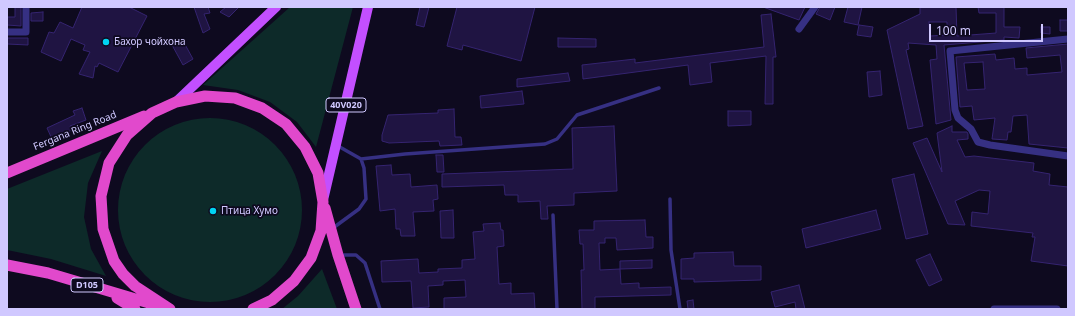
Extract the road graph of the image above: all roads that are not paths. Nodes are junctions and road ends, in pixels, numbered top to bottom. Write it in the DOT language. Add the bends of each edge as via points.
graph roads {
  1 [pos="26,7"];
  2 [pos="276,7"];
  3 [pos="368,7"];
  4 [pos="815,7"];
  5 [pos="799,29"];
  6 [pos="7,32"];
  7 [pos="1068,39"];
  8 [pos="659,88"];
  9 [pos="176,102"];
  10 [pos="152,113"];
  11 [pos="336,145"];
  12 [pos="1068,156"];
  13 [pos="361,159"];
  14 [pos="7,172"];
  15 [pos="670,199"];
  16 [pos="323,202"];
  17 [pos="553,215"];
  18 [pos="331,229"];
  19 [pos="338,255"];
  20 [pos="7,265"];
  21 [pos="107,291"];
  22 [pos="134,309"];
  23 [pos="168,309"];
  24 [pos="253,309"];
  25 [pos="356,309"];
  26 [pos="380,309"];
  27 [pos="557,309"];
  28 [pos="680,309"];
  29 [pos="994,309"];
  30 [pos="1057,309"];
  1 -- 6 [label="street" via="26,32"];
  2 -- 9 [label="main road"];
  3 -- 11 [label="main road, 40V020"];
  4 -- 5 [label="street"];
  7 -- 12 [label="street" via="950,51 955,110 958,118 971,129 978,142"];
  8 -- 13 [label="lane" via="577,116 558,140 545,144"];
  9 -- 10 [label="highway"];
  9 -- 16 [label="highway" via="205,96 234,98 262,108 286,124 305,147 318,173"];
  10 -- 14 [label="highway, Fergana Ring Road"];
  10 -- 23 [label="highway" via="127,135 109,163 101,196 103,229 114,261 124,274 135,286"];
  11 -- 13 [label="lane"];
  11 -- 16 [label="main road, 40V020"];
  13 -- 18 [label="lane" via="366,199 359,210"];
  15 -- 28 [label="lane" via="671,250"];
  16 -- 18 [label="highway"];
  16 -- 24 [label="highway" via="320,230 311,258 294,281 272,300"];
  17 -- 27 [label="lane"];
  18 -- 19 [label="highway"];
  19 -- 25 [label="highway"];
  19 -- 26 [label="lane" via="356,255 365,263"];
  20 -- 21 [label="highway, D105" via="48,273"];
  21 -- 22 [label="highway"];
  21 -- 23 [label="highway, D105"];
  29 -- 30 [label="street"];
}
